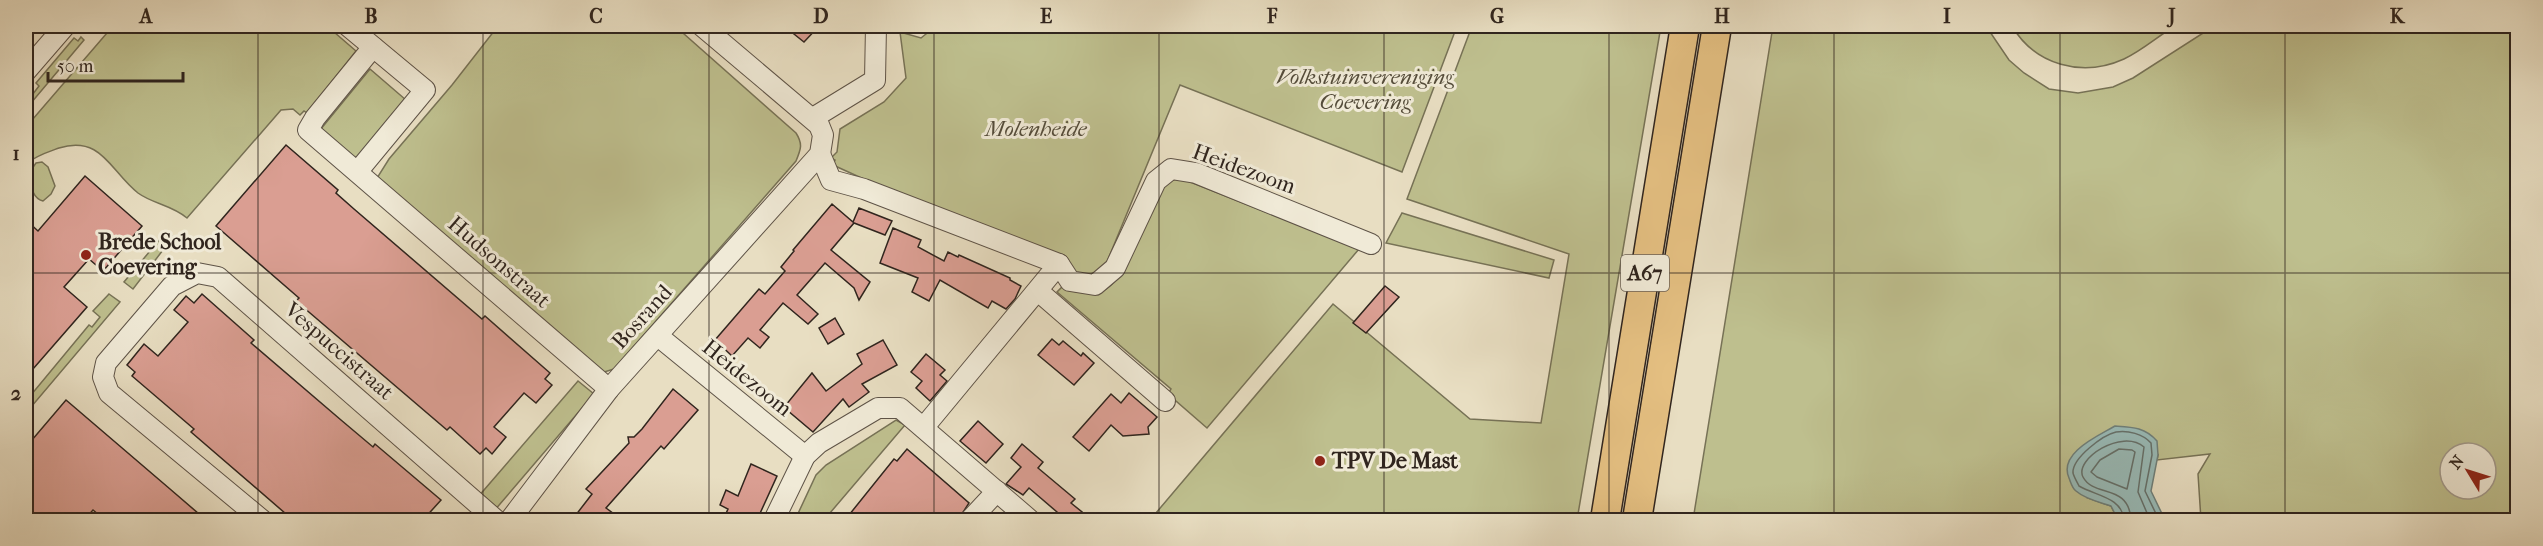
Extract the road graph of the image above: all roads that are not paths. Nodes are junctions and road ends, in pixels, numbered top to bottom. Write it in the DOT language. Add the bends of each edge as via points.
graph roads {
  1 [pos="65,26"];
  2 [pos="348,26"];
  3 [pos="702,26"];
  4 [pos="876,26"];
  5 [pos="1685,26"];
  6 [pos="1717,26"];
  7 [pos="373,46"];
  8 [pos="26,71"];
  9 [pos="813,118"];
  10 [pos="820,154"];
  11 [pos="358,171"];
  12 [pos="1371,244"];
  13 [pos="1059,264"];
  14 [pos="1038,291"];
  15 [pos="658,336"];
  16 [pos="609,389"];
  17 [pos="1165,401"];
  18 [pos="924,427"];
  19 [pos="805,456"];
  20 [pos="997,491"];
  21 [pos="262,520"];
  22 [pos="496,520"];
  23 [pos="510,520"];
  24 [pos="774,520"];
  25 [pos="970,520"];
  26 [pos="1030,520"];
  27 [pos="1605,520"];
  28 [pos="1637,520"];
  1 -- 8 [label="street"];
  2 -- 7 [label="street"];
  3 -- 9 [label="street"];
  4 -- 9 [label="street" via="875,80"];
  5 -- 27 [label="highway, A67"];
  6 -- 28 [label="highway, A67"];
  7 -- 11 [label="street, Hudsonstraat" via="308,130"];
  7 -- 11 [label="street" via="425,90"];
  9 -- 10 [label="street" via="823,135"];
  10 -- 13 [label="street" via="831,180"];
  10 -- 15 [label="street, Bosrand"];
  11 -- 16 [label="street, Hudsonstraat"];
  12 -- 13 [label="street, Heidezoom" via="1196,172 1171,169 1156,181 1115,268 1095,285 1070,281"];
  13 -- 14 [label="street"];
  14 -- 17 [label="street"];
  14 -- 18 [label="street"];
  15 -- 16 [label="street, Bosrand"];
  15 -- 19 [label="street, Heidezoom"];
  16 -- 23 [label="street, Bosrand"];
  18 -- 19 [label="street" via="900,408 878,408 819,443"];
  18 -- 20 [label="street"];
  19 -- 24 [label="street"];
  20 -- 25 [label="street"];
  20 -- 26 [label="street"];
  21 -- 22 [label="street, Vespuccistraat" via="109,393 103,377 106,363 172,286 197,273 218,277"];
}
